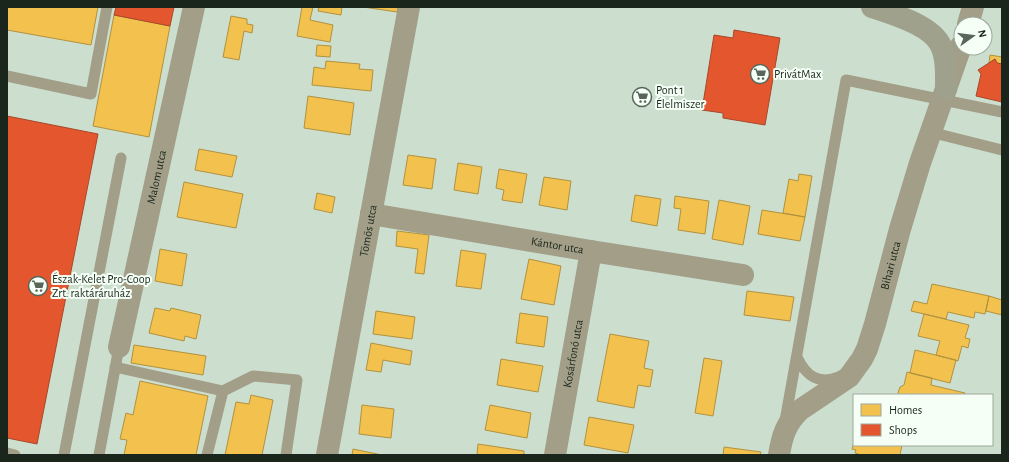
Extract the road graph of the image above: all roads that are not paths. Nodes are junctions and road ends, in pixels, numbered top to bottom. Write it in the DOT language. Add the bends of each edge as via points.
graph roads {
  1 [pos="107,7"];
  2 [pos="194,7"];
  3 [pos="408,7"];
  4 [pos="865,7"];
  5 [pos="872,7"];
  6 [pos="877,7"];
  7 [pos="957,56"];
  8 [pos="7,76"];
  9 [pos="944,94"];
  10 [pos="1002,112"];
  11 [pos="930,132"];
  12 [pos="1002,150"];
  13 [pos="121,158"];
  14 [pos="371,214"];
  15 [pos="591,252"];
  16 [pos="744,275"];
  17 [pos="797,356"];
  18 [pos="117,357"];
  19 [pos="856,369"];
  20 [pos="223,391"];
  21 [pos="780,445"];
  22 [pos="7,453"];
  23 [pos="15,455"];
  24 [pos="64,455"];
  25 [pos="99,455"];
  26 [pos="207,455"];
  27 [pos="286,455"];
  28 [pos="327,455"];
  29 [pos="555,455"];
  1 -- 8 [label="lane" via="91,94"];
  2 -- 18 [label="street, Malom utca"];
  3 -- 14 [label="street, Tömös utca"];
  4 -- 5 [label="main road"];
  5 -- 6 [label="main road"];
  5 -- 9 [label="main road" via="913,21 941,45 946,69"];
  7 -- 9 [label="street, Bihari utca"];
  9 -- 10 [label="lane"];
  9 -- 11 [label="street, Bihari utca"];
  9 -- 17 [label="lane" via="846,80"];
  11 -- 12 [label="lane"];
  11 -- 19 [label="street, Bihari utca" via="875,324 867,349"];
  13 -- 24 [label="lane"];
  14 -- 15 [label="street, Kántor utca"];
  14 -- 28 [label="street, Tömös utca"];
  15 -- 16 [label="street, Kántor utca"];
  15 -- 29 [label="street, Kosárfonó utca"];
  17 -- 19 [label="lane" via="804,369 814,378 821,380 834,379"];
  17 -- 21 [label="lane"];
  18 -- 20 [label="lane"];
  18 -- 25 [label="lane"];
  19 -- 21 [label="street, Bihari utca" via="841,384 800,410 790,422"];
  20 -- 26 [label="lane"];
  20 -- 27 [label="lane" via="253,376 297,380"];
  22 -- 23 [label="lane"];
}
